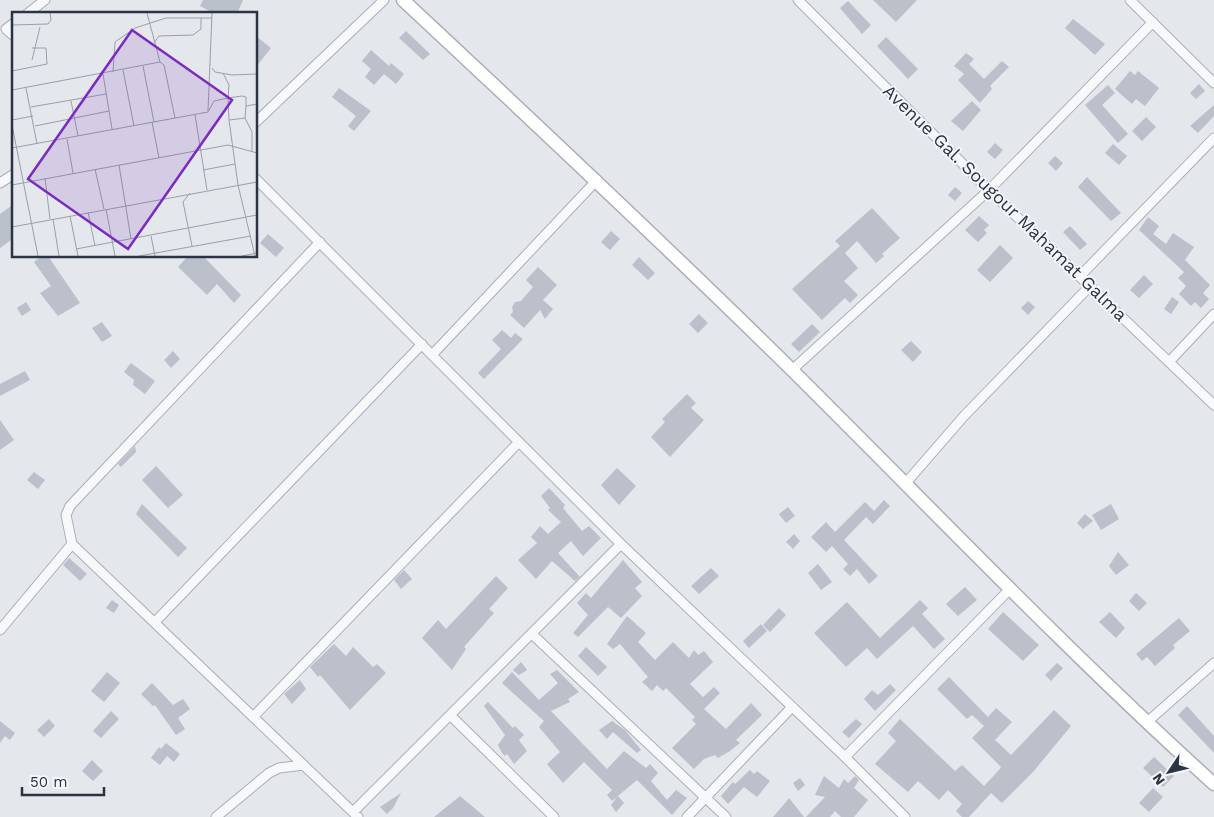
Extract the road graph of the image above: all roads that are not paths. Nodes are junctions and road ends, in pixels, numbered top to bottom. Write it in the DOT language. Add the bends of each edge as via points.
graph roads {
  1 [pos="45,0"];
  2 [pos="384,0"];
  3 [pos="403,0"];
  4 [pos="798,0"];
  5 [pos="1130,0"];
  6 [pos="29,12"];
  7 [pos="1152,22"];
  8 [pos="1214,83"];
  9 [pos="258,120"];
  10 [pos="1214,138"];
  11 [pos="12,175"];
  12 [pos="597,180"];
  13 [pos="258,181"];
  14 [pos="0,182"];
  15 [pos="989,190"];
  16 [pos="320,242"];
  17 [pos="1081,275"];
  18 [pos="1091,285"];
  19 [pos="1214,314"];
  20 [pos="422,344"];
  21 [pos="432,355"];
  22 [pos="1169,362"];
  23 [pos="792,370"];
  24 [pos="1214,405"];
  25 [pos="519,442"];
  26 [pos="906,484"];
  27 [pos="72,544"];
  28 [pos="622,544"];
  29 [pos="1009,590"];
  30 [pos="155,622"];
  31 [pos="0,630"];
  32 [pos="532,634"];
  33 [pos="1214,663"];
  34 [pos="792,706"];
  35 [pos="451,716"];
  36 [pos="253,717"];
  37 [pos="1146,723"];
  38 [pos="845,757"];
  39 [pos="304,765"];
  40 [pos="1214,784"];
  41 [pos="706,796"];
  42 [pos="356,814"];
  43 [pos="216,817"];
  44 [pos="554,817"];
  45 [pos="687,817"];
  46 [pos="726,817"];
  47 [pos="905,817"];
  1 -- 6 [label="street"];
  2 -- 9 [label="street"];
  3 -- 12 [label="main road"];
  4 -- 15 [label="street, Avenue Gal. Sougour Mahamat Galma"];
  5 -- 7 [label="street"];
  7 -- 8 [label="street"];
  7 -- 15 [label="street"];
  10 -- 17 [label="street"];
  11 -- 14 [label="street"];
  12 -- 21 [label="street"];
  12 -- 23 [label="main road"];
  13 -- 16 [label="street"];
  15 -- 17 [label="street, Avenue Gal. Sougour Mahamat Galma"];
  15 -- 23 [label="street"];
  16 -- 20 [label="street"];
  16 -- 27 [label="street" via="70,506 66,515"];
  17 -- 18 [label="street, Avenue Gal. Sougour Mahamat Galma"];
  18 -- 22 [label="street, Avenue Gal. Sougour Mahamat Galma"];
  18 -- 26 [label="street" via="964,416"];
  19 -- 22 [label="street"];
  20 -- 21 [label="street"];
  20 -- 30 [label="street"];
  21 -- 25 [label="street"];
  22 -- 24 [label="street, Avenue Gal. Sougour Mahamat Galma"];
  23 -- 26 [label="main road"];
  25 -- 28 [label="street"];
  25 -- 36 [label="street"];
  26 -- 29 [label="main road"];
  27 -- 30 [label="street"];
  27 -- 31 [label="street"];
  28 -- 32 [label="street"];
  28 -- 34 [label="street"];
  29 -- 37 [label="main road"];
  29 -- 38 [label="street"];
  30 -- 36 [label="street"];
  32 -- 35 [label="street"];
  32 -- 41 [label="street"];
  33 -- 37 [label="street"];
  34 -- 38 [label="street"];
  34 -- 41 [label="street"];
  35 -- 42 [label="street"];
  35 -- 44 [label="street"];
  36 -- 39 [label="street"];
  37 -- 40 [label="main road"];
  38 -- 47 [label="street"];
  39 -- 42 [label="street"];
  39 -- 43 [label="street" via="269,773"];
  41 -- 45 [label="street"];
  41 -- 46 [label="street"];
}
